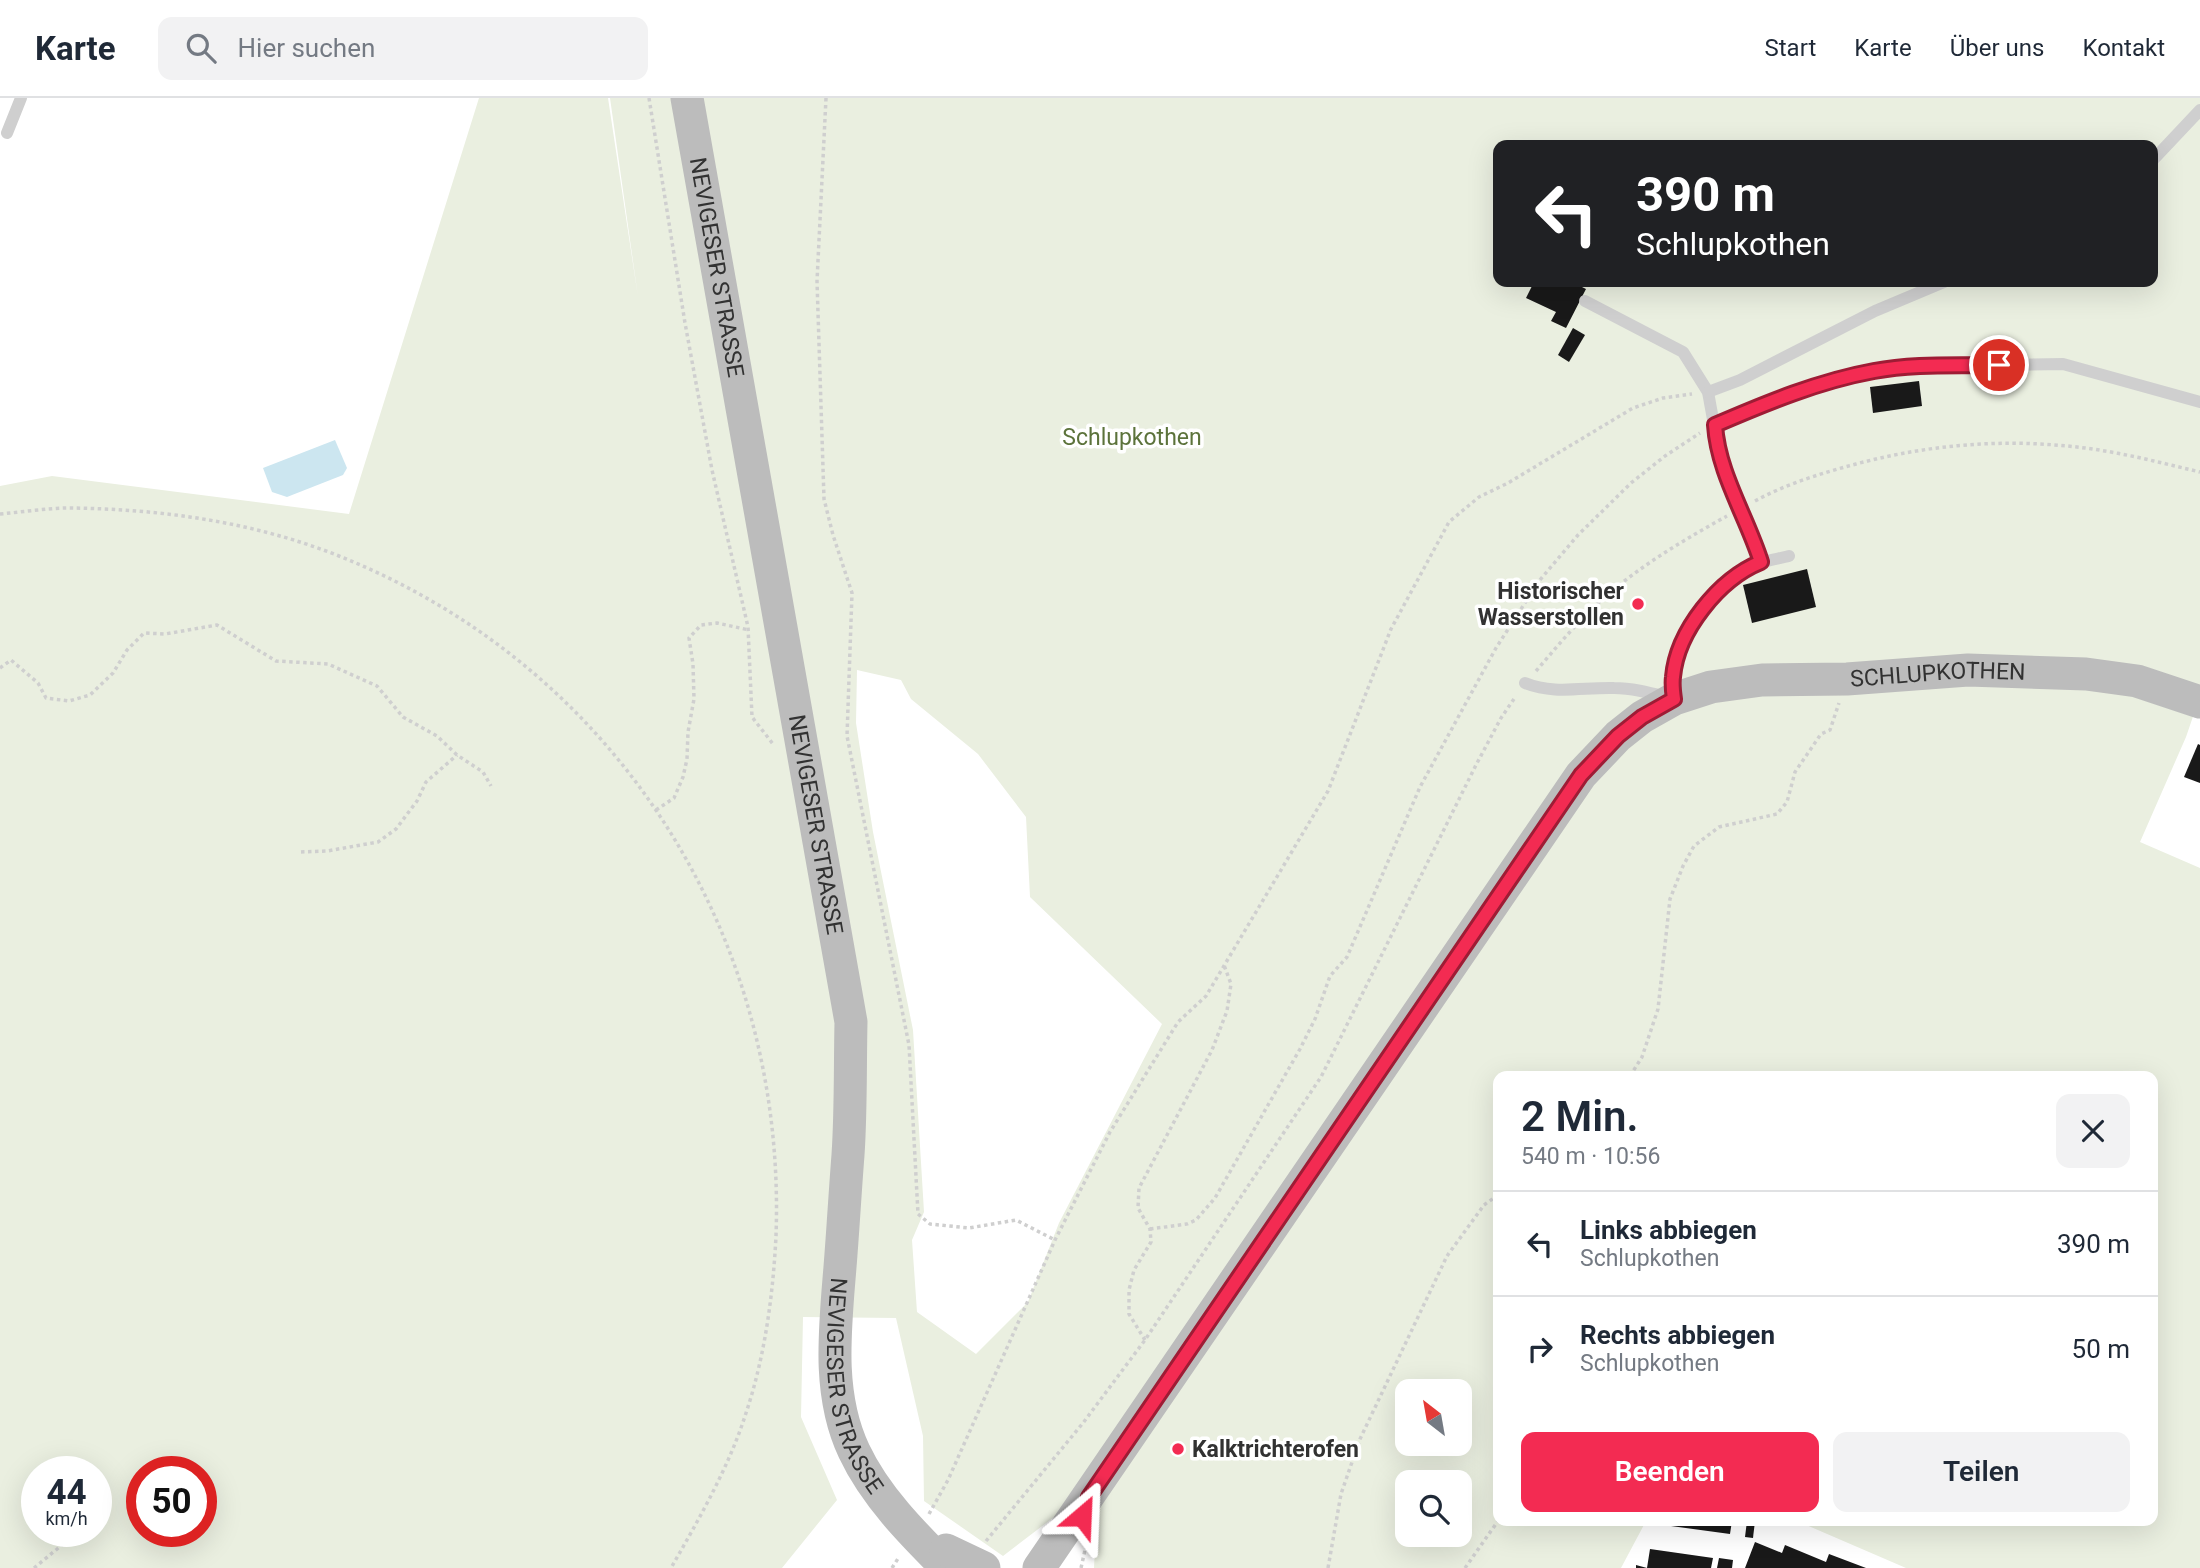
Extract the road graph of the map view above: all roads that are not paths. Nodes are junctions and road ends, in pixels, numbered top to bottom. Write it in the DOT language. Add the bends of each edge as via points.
graph roads {
  1 [pos="21,98"];
  2 [pos="687,98"];
  3 [pos="2200,110"];
  4 [pos="7,133"];
  5 [pos="2158,155"];
  6 [pos="1932,287"];
  7 [pos="1585,301"];
  8 [pos="1708,391"];
  9 [pos="2200,402"];
  10 [pos="1715,425"];
  11 [pos="1789,556"];
  12 [pos="1761,562"];
  13 [pos="1525,683"];
  14 [pos="1674,699"];
  15 [pos="2200,702"];
  16 [pos="1089,1497"];
  17 [pos="937,1553"];
  18 [pos="984,1556"];
  19 [pos="1039,1568"];
  20 [pos="1063,1568"];
  1 -- 4 [label="lane"];
  2 -- 17 [label="main road, NEVIGESER STRASSE" via="850,1022 850,1135 835,1338 837,1392 855,1452 879,1492"];
  3 -- 5 [label="lane"];
  6 -- 8 [label="lane"];
  7 -- 8 [label="lane" via="1683,352"];
  8 -- 10 [label="lane"];
  9 -- 10 [label="lane" via="2063,364 1929,366 1875,371 1814,387"];
  10 -- 12 [label="lane, bridge" via="1720,458"];
  11 -- 12 [label="lane"];
  12 -- 14 [label="lane" via="1731,578 1703,610 1676,662"];
  13 -- 14 [label="lane" via="1556,691 1631,689"];
  14 -- 15 [label="main road, SCHLUPKOTHEN" via="1711,687 1762,680 1968,670 2086,674 2137,681"];
  14 -- 16 [label="main road, SCHLUPKOTHEN" via="1618,736 1581,775"];
  16 -- 19 [label="main road, SCHLUPKOTHEN"];
  16 -- 20 [label="main road, SCHLUPKOTHEN"];
  17 -- 18 [label="main road, NEVIGESER STRASSE, bridge"];
}
